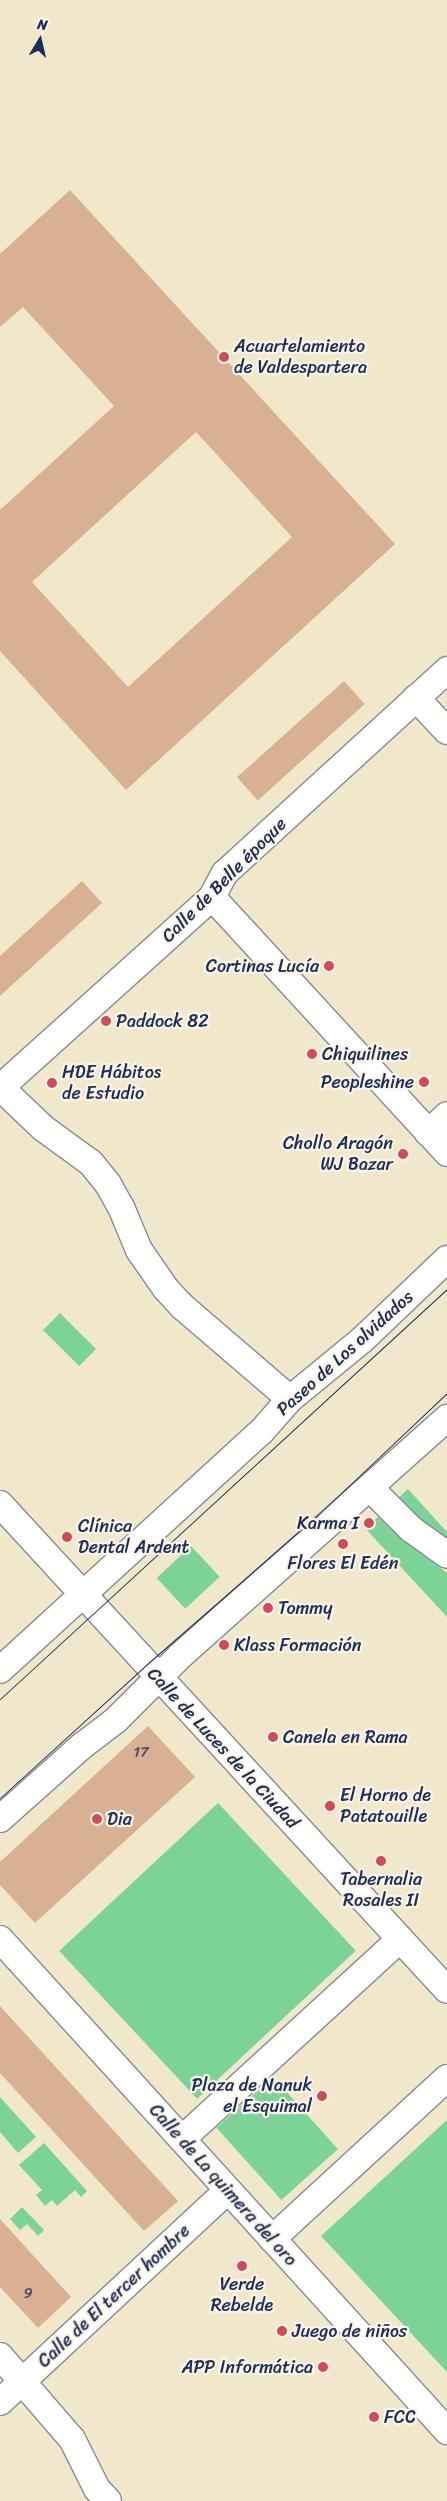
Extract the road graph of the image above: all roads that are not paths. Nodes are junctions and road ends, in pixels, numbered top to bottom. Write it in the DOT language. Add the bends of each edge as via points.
graph roads {
  1 [pos="447,670"];
  2 [pos="416,698"];
  3 [pos="447,731"];
  4 [pos="212,896"];
  5 [pos="0,1088"];
  6 [pos="438,1124"];
  7 [pos="447,1153"];
  8 [pos="447,1259"];
  9 [pos="290,1399"];
  10 [pos="447,1418"];
  11 [pos="370,1488"];
  12 [pos="0,1504"];
  13 [pos="447,1556"];
  14 [pos="81,1594"];
  15 [pos="0,1670"];
  16 [pos="158,1678"];
  17 [pos="0,1819"];
  18 [pos="0,1939"];
  19 [pos="400,1939"];
  20 [pos="447,1990"];
  21 [pos="447,2078"];
  22 [pos="182,2139"];
  23 [pos="228,2190"];
  24 [pos="272,2239"];
  25 [pos="0,2356"];
  26 [pos="22,2381"];
  27 [pos="0,2402"];
  28 [pos="447,2431"];
  29 [pos="108,2501"];
  1 -- 2 [label="street, Calle de Belle époque"];
  2 -- 3 [label="street"];
  2 -- 4 [label="street, Calle de Belle époque" via="225,874"];
  4 -- 5 [label="street, Calle de Belle époque"];
  4 -- 6 [label="street"];
  5 -- 9 [label="street" via="22,1110 91,1163 108,1184 139,1250 166,1289"];
  6 -- 7 [label="street"];
  8 -- 9 [label="street, Paseo de Los olvidados" via="363,1339"];
  9 -- 14 [label="street, Paseo de Los olvidados" via="261,1432"];
  10 -- 11 [label="street"];
  11 -- 13 [label="street" via="411,1529"];
  11 -- 16 [label="street"];
  12 -- 14 [label="street, Calle de Luces de la Ciudad"];
  14 -- 15 [label="street, Paseo de Los olvidados"];
  14 -- 16 [label="street, Calle de Luces de la Ciudad"];
  16 -- 17 [label="street" via="116,1720"];
  16 -- 19 [label="street, Calle de Luces de la Ciudad"];
  18 -- 22 [label="street, Calle de La quimera del oro"];
  19 -- 20 [label="street, Calle de Luces de la Ciudad"];
  19 -- 22 [label="street"];
  21 -- 24 [label="street"];
  22 -- 23 [label="street, Calle de La quimera del oro"];
  23 -- 24 [label="street, Calle de La quimera del oro"];
  23 -- 26 [label="street, Calle de El tercer hombre"];
  24 -- 28 [label="street, Calle de La quimera del oro"];
  25 -- 26 [label="street"];
  26 -- 27 [label="street, Calle de El tercer hombre"];
  26 -- 29 [label="street" via="72,2439 97,2489"];
}
